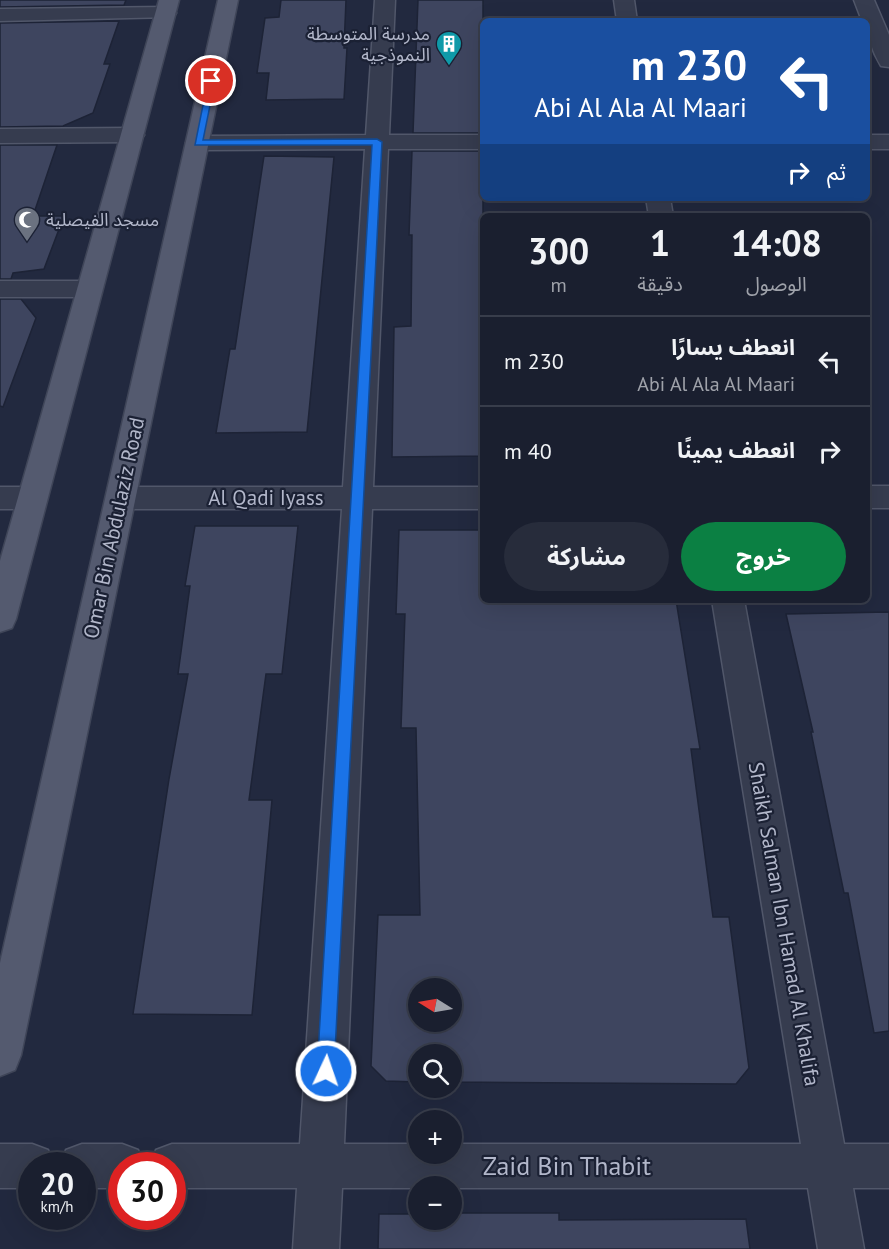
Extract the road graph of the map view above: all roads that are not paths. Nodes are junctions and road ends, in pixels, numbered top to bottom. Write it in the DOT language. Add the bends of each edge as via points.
graph roads {
  1 [pos="228,0"];
  2 [pos="385,0"];
  3 [pos="624,0"];
  4 [pos="864,0"];
  5 [pos="167,6"];
  6 [pos="0,15"];
  7 [pos="627,18"];
  8 [pos="889,61"];
  9 [pos="132,135"];
  10 [pos="0,136"];
  11 [pos="198,142"];
  12 [pos="377,142"];
  13 [pos="480,142"];
  14 [pos="870,142"];
  15 [pos="889,142"];
  16 [pos="0,289"];
  17 [pos="89,289"];
  18 [pos="870,497"];
  19 [pos="889,497"];
  20 [pos="0,498"];
  21 [pos="32,498"];
  22 [pos="121,498"];
  23 [pos="357,498"];
  24 [pos="480,498"];
  25 [pos="729,603"];
  26 [pos="0,619"];
  27 [pos="0,1055"];
  28 [pos="0,1166"];
  29 [pos="18,1166"];
  30 [pos="186,1166"];
  31 [pos="826,1166"];
  32 [pos="889,1166"];
  33 [pos="320,1167"];
  34 [pos="316,1249"];
  35 [pos="841,1249"];
  1 -- 11 [label="main road, Omar Bin Abdulaziz Road"];
  2 -- 12 [label="street"];
  3 -- 7 [label="street"];
  4 -- 8 [label="street"];
  5 -- 6 [label="street"];
  5 -- 9 [label="main road"];
  9 -- 10 [label="street"];
  9 -- 17 [label="main road"];
  11 -- 12 [label="street"];
  11 -- 22 [label="main road, Omar Bin Abdulaziz Road"];
  12 -- 13 [label="street"];
  12 -- 23 [label="street"];
  14 -- 15 [label="street"];
  16 -- 17 [label="street"];
  17 -- 21 [label="main road"];
  18 -- 19 [label="street"];
  20 -- 21 [label="street"];
  21 -- 26 [label="main road"];
  22 -- 23 [label="street, Al Qadi Iyass"];
  22 -- 27 [label="main road, Omar Bin Abdulaziz Road"];
  23 -- 24 [label="street, Al Qadi Iyass"];
  23 -- 33 [label="street"];
  25 -- 31 [label="street, Shaikh Salman Ibn Hamad Al Khalifa"];
  28 -- 29 [label="street"];
  30 -- 33 [label="street, Zaid Bin Thabit"];
  31 -- 32 [label="street, Zaid Bin Thabit"];
  31 -- 33 [label="street, Zaid Bin Thabit"];
  31 -- 35 [label="street, Shaikh Salman Ibn Hamad Al Khalifa"];
  33 -- 34 [label="street"];
}
